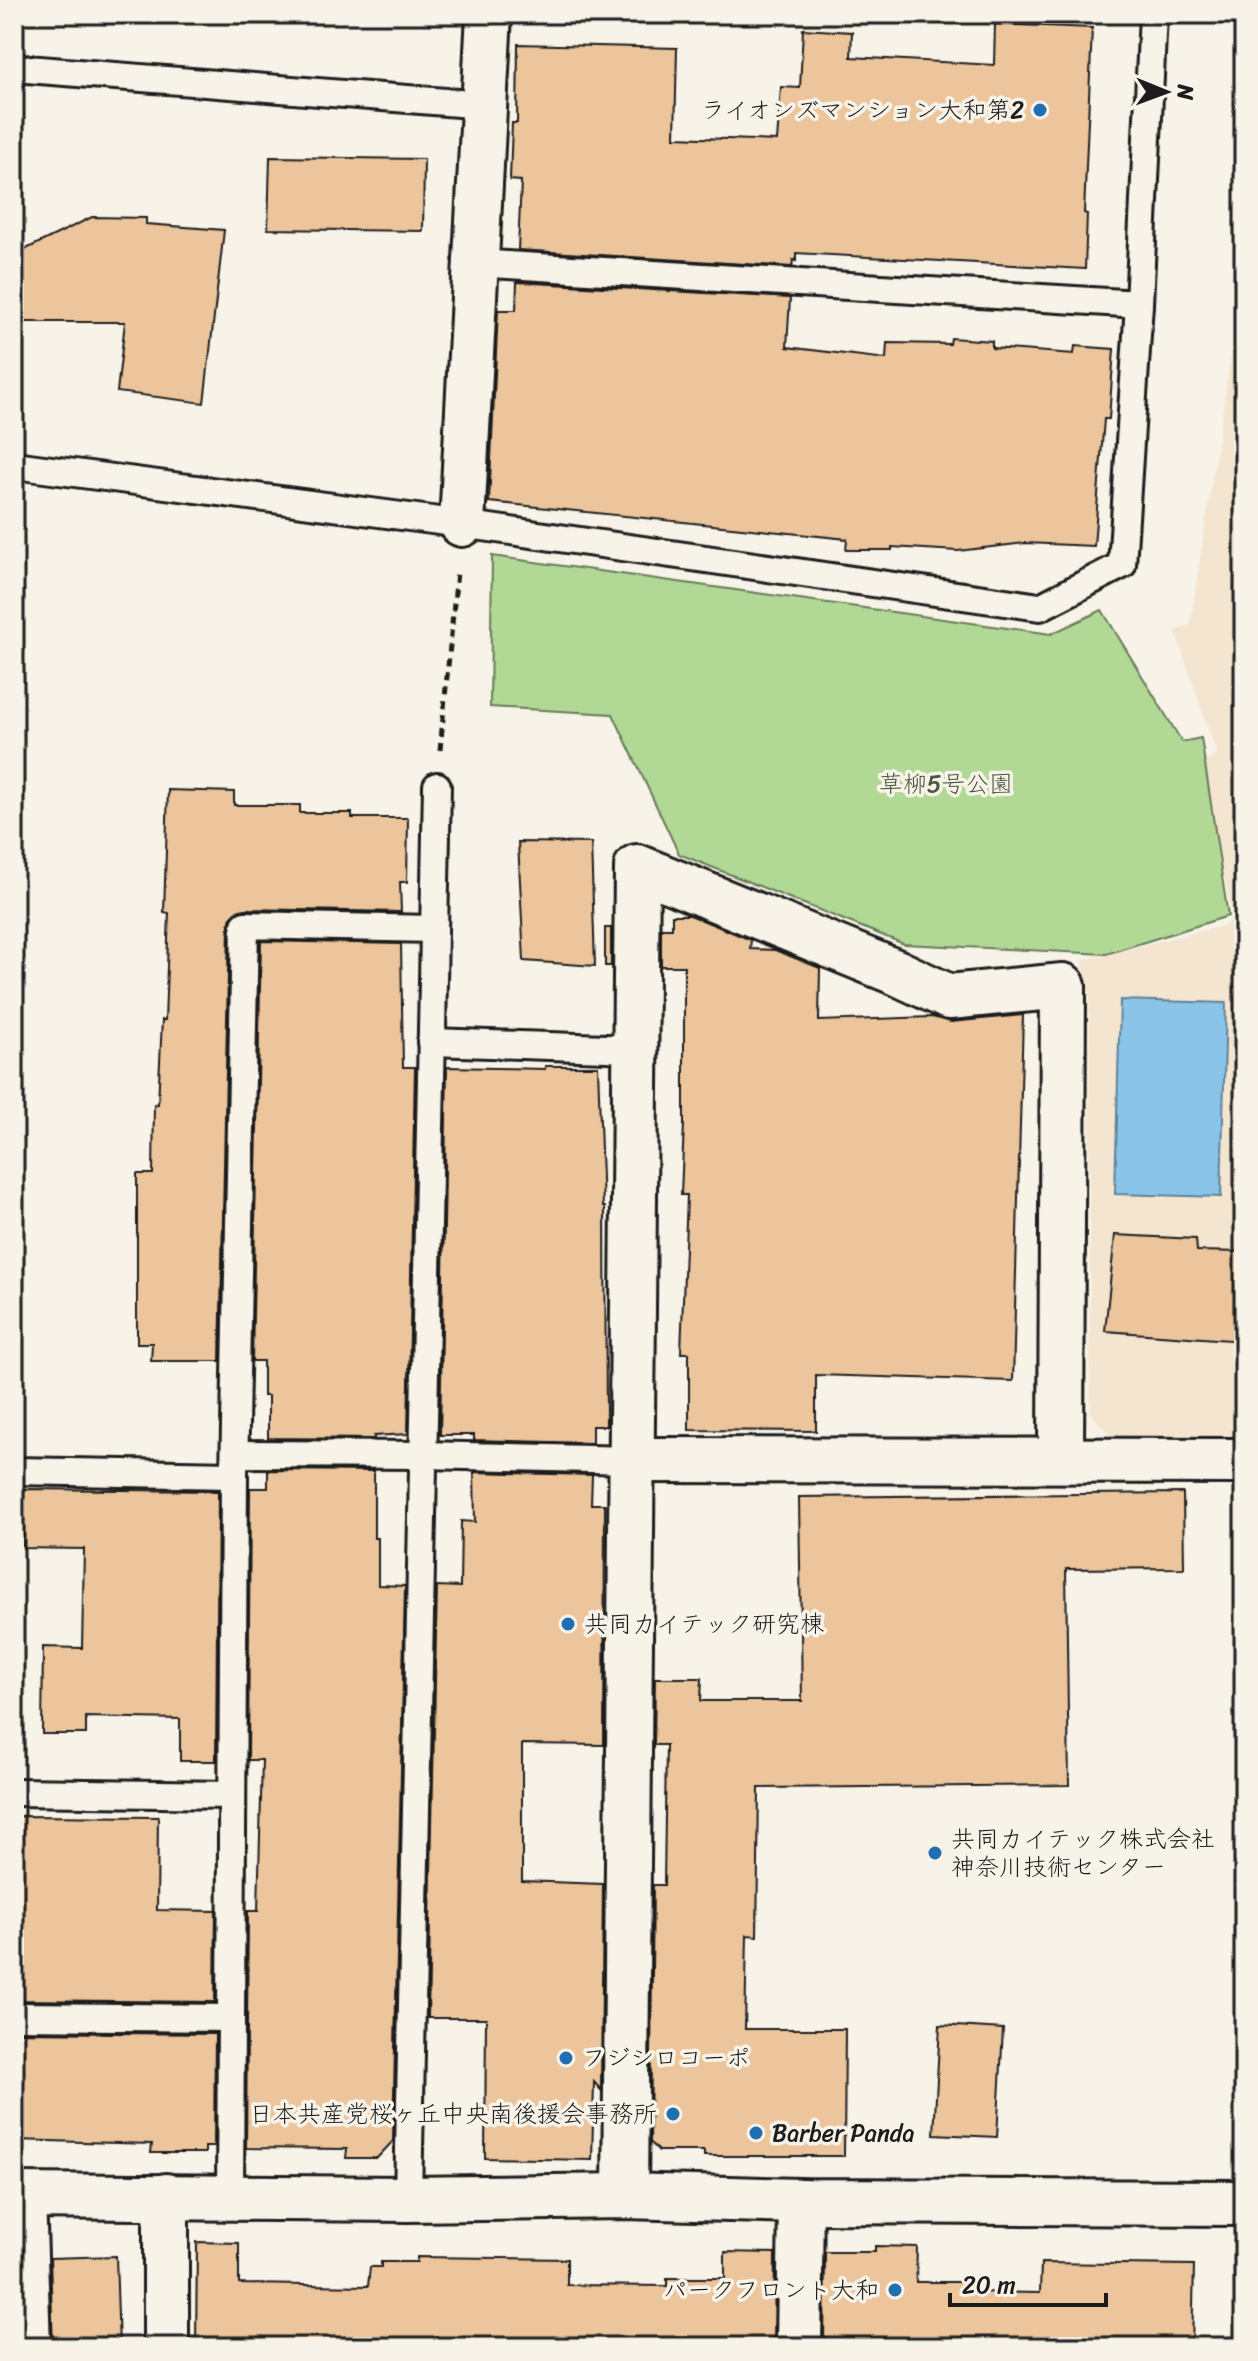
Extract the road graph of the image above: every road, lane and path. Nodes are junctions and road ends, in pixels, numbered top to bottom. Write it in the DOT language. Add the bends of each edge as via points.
graph roads {
  1 [pos="489,14"];
  2 [pos="1153,14"];
  3 [pos="14,68"];
  4 [pos="484,105"];
  5 [pos="476,263"];
  6 [pos="1139,304"];
  7 [pos="14,465"];
  8 [pos="462,524"];
  9 [pos="437,786"];
  10 [pos="434,929"];
  11 [pos="431,1042"];
  12 [pos="635,1049"];
  13 [pos="423,1455"];
  14 [pos="631,1460"];
  15 [pos="1061,1460"];
  16 [pos="1244,1461"];
  17 [pos="234,1465"];
  18 [pos="14,1471"];
  19 [pos="14,1792"];
  20 [pos="232,1795"];
  21 [pos="14,2016"];
  22 [pos="230,2018"];
  23 [pos="19,2196"];
  24 [pos="166,2196"];
  25 [pos="625,2196"];
  26 [pos="230,2198"];
  27 [pos="408,2199"];
  28 [pos="801,2201"];
  29 [pos="1244,2203"];
  30 [pos="28,2347"];
  31 [pos="166,2347"];
  32 [pos="799,2347"];
  1 -- 4 [label="street"];
  2 -- 6 [label="lane"];
  3 -- 4 [label="lane"];
  4 -- 5 [label="street"];
  5 -- 6 [label="lane"];
  5 -- 8 [label="street"];
  6 -- 8 [label="lane" via="1122,565 1040,607"];
  7 -- 8 [label="lane"];
  8 -- 9 [label="path"];
  9 -- 10 [label="lane"];
  10 -- 11 [label="lane"];
  10 -- 17 [label="lane" via="245,925"];
  11 -- 12 [label="lane"];
  11 -- 13 [label="lane"];
  12 -- 14 [label="street"];
  12 -- 15 [label="street" via="637,867 949,997 1063,986"];
  13 -- 14 [label="lane"];
  13 -- 17 [label="lane"];
  13 -- 27 [label="lane"];
  14 -- 15 [label="street"];
  14 -- 25 [label="street"];
  15 -- 16 [label="street"];
  17 -- 18 [label="lane"];
  17 -- 20 [label="lane"];
  19 -- 20 [label="lane"];
  20 -- 22 [label="lane"];
  21 -- 22 [label="lane"];
  22 -- 26 [label="lane"];
  23 -- 24 [label="street"];
  23 -- 30 [label="street"];
  24 -- 26 [label="street"];
  24 -- 31 [label="street"];
  25 -- 27 [label="street"];
  25 -- 28 [label="street"];
  26 -- 27 [label="street"];
  28 -- 29 [label="street"];
  28 -- 32 [label="street"];
}
